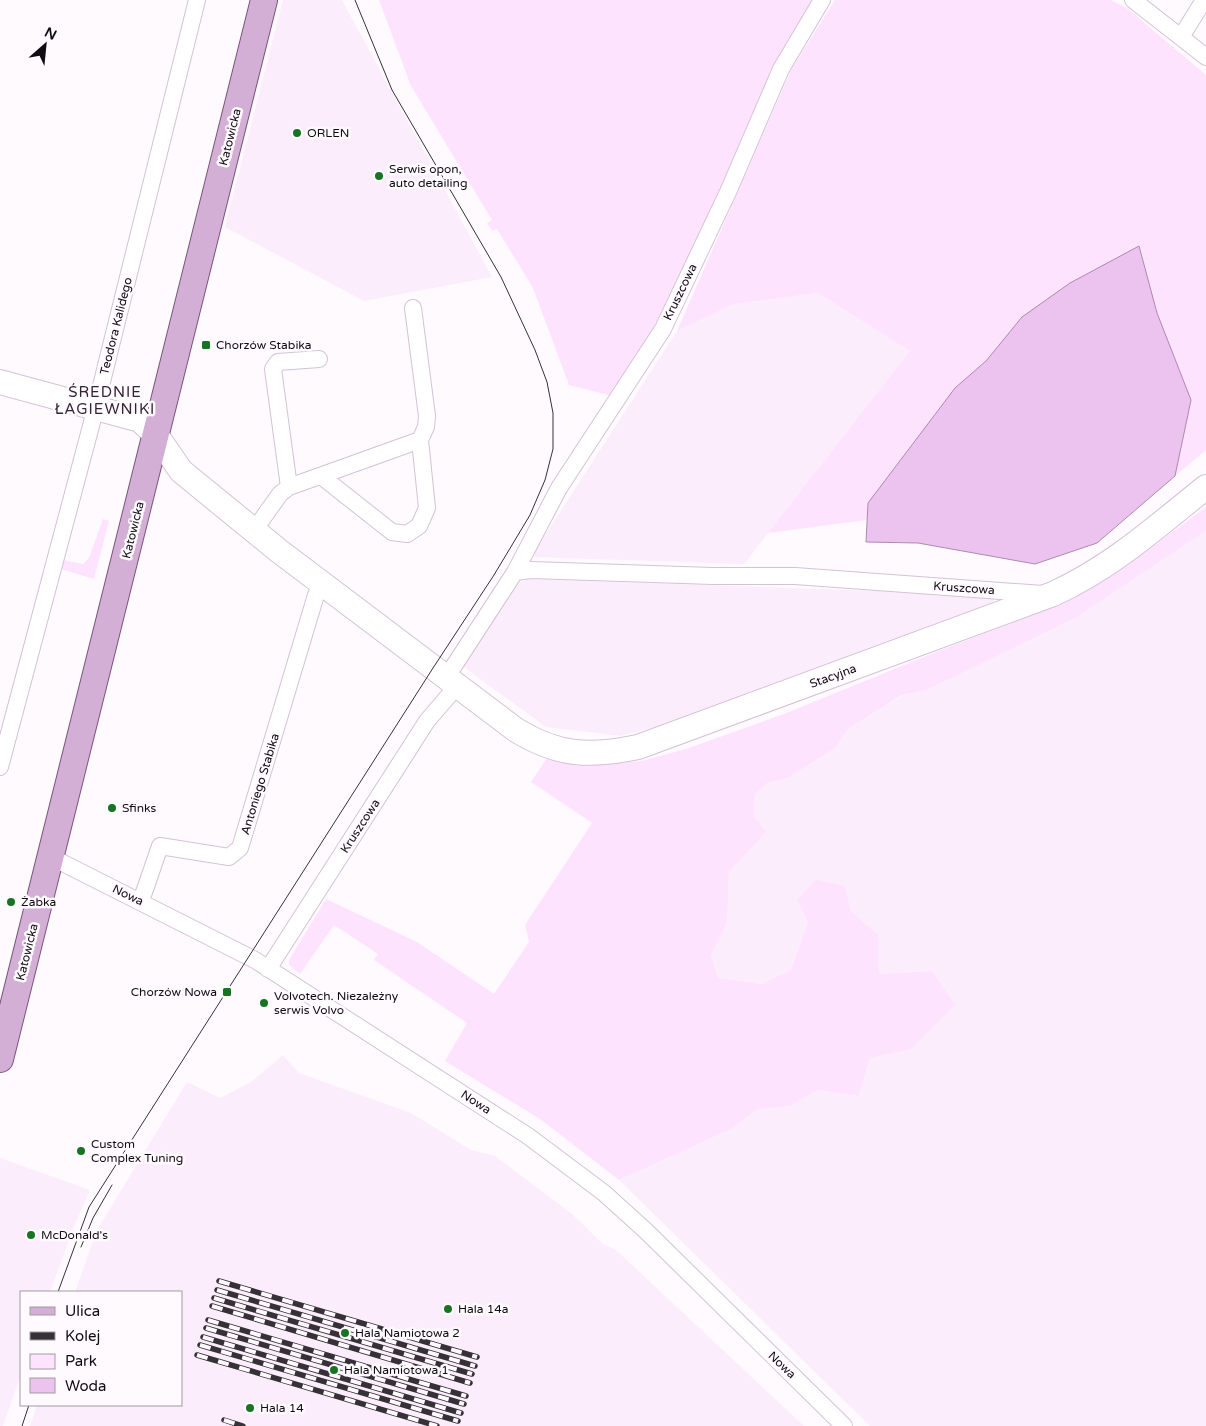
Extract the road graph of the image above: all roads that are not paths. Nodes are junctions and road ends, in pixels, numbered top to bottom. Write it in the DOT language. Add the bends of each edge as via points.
graph roads {
  1 [pos="197,0"];
  2 [pos="264,0"];
  3 [pos="822,0"];
  4 [pos="1133,0"];
  5 [pos="1204,0"];
  6 [pos="1181,37"];
  7 [pos="1206,57"];
  8 [pos="413,308"];
  9 [pos="320,359"];
  10 [pos="0,382"];
  11 [pos="95,407"];
  12 [pos="157,436"];
  13 [pos="420,440"];
  14 [pos="321,476"];
  15 [pos="1206,486"];
  16 [pos="289,487"];
  17 [pos="255,529"];
  18 [pos="515,572"];
  19 [pos="322,583"];
  20 [pos="1053,594"];
  21 [pos="452,682"];
  22 [pos="0,767"];
  23 [pos="51,857"];
  24 [pos="140,901"];
  25 [pos="268,969"];
  26 [pos="0,1057"];
  27 [pos="844,1426"];
  1 -- 11 [label="street, Teodora Kalidego"];
  2 -- 12 [label="main road, Katowicka"];
  3 -- 18 [label="street, Kruszcowa" via="781,69 728,192 663,328 558,488"];
  4 -- 6 [label="street"];
  5 -- 6 [label="street"];
  6 -- 7 [label="street"];
  8 -- 13 [label="street" via="427,416"];
  9 -- 16 [label="street" via="278,362 273,369"];
  10 -- 11 [label="street"];
  11 -- 12 [label="street" via="140,420"];
  11 -- 22 [label="street, Teodora Kalidego"];
  12 -- 17 [label="street" via="181,471"];
  12 -- 23 [label="main road, Katowicka"];
  13 -- 14 [label="street"];
  13 -- 14 [label="street" via="427,508 419,526 407,534 392,532"];
  14 -- 16 [label="street"];
  15 -- 20 [label="street, Stacyjna" via="1120,556 1086,579"];
  16 -- 17 [label="street" via="280,494"];
  17 -- 19 [label="street"];
  18 -- 20 [label="street, Kruszcowa" via="795,576"];
  18 -- 21 [label="street, Kruszcowa"];
  19 -- 21 [label="street"];
  19 -- 24 [label="street, Antoniego Stabika" via="240,848 229,857 160,846"];
  20 -- 21 [label="street, Stacyjna" via="638,746 607,753 578,754 534,741"];
  21 -- 25 [label="street, Kruszcowa"];
  23 -- 24 [label="street, Nowa"];
  23 -- 26 [label="main road, Katowicka"];
  24 -- 25 [label="street, Nowa"];
  25 -- 27 [label="street, Nowa" via="528,1136 604,1193"];
}
